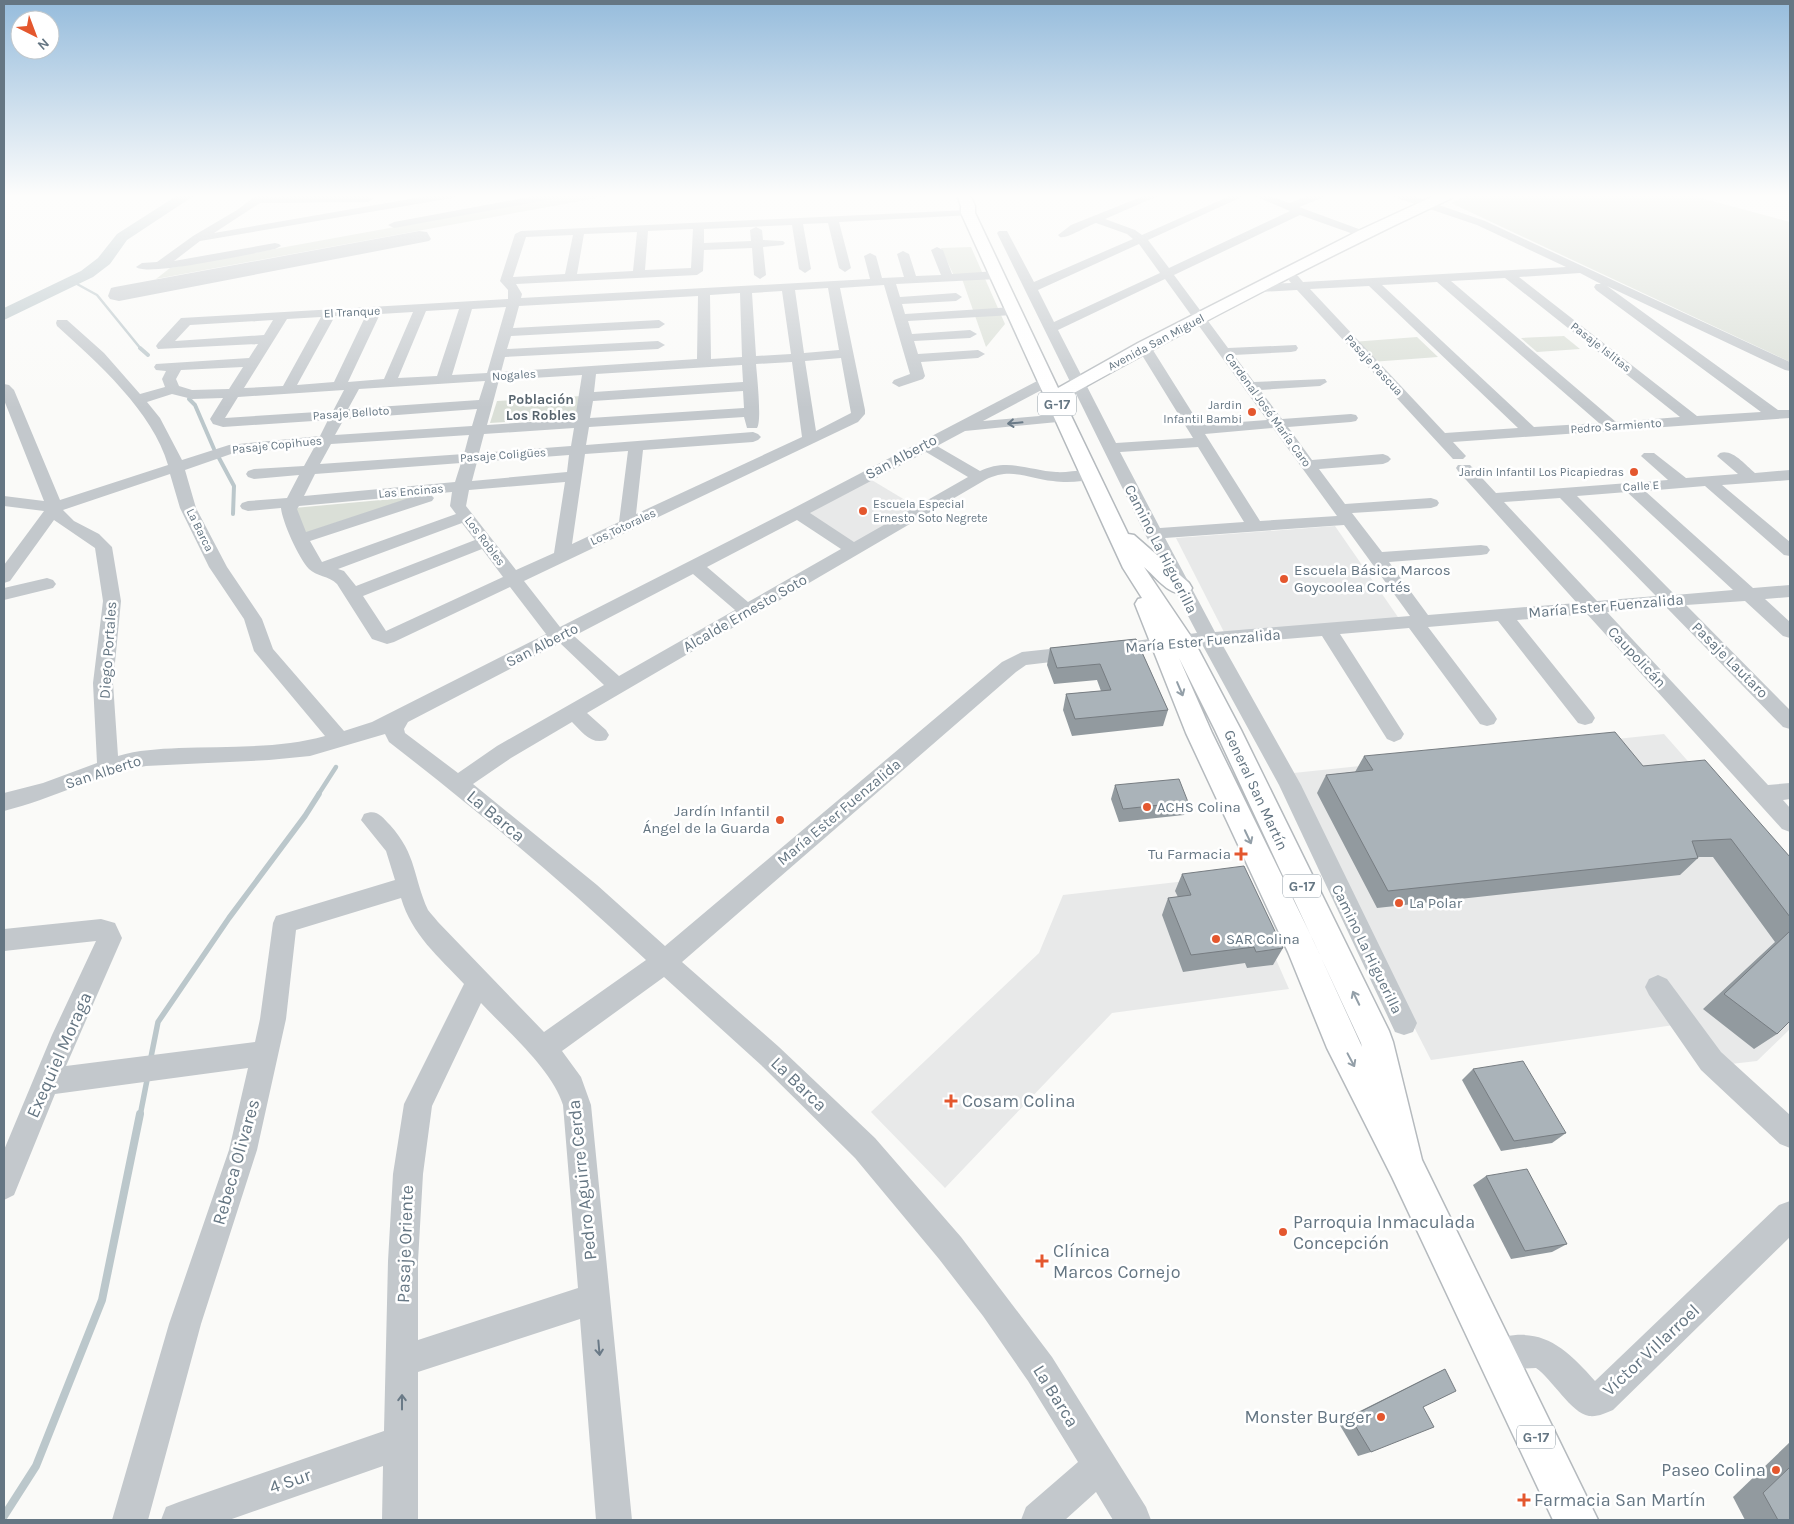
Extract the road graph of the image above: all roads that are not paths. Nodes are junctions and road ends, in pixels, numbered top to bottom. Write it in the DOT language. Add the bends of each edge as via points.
graph roads {
  1 [pos="144,266"];
  2 [pos="159,266"];
  3 [pos="160,266"];
  4 [pos="257,266"];
  5 [pos="271,266"];
  6 [pos="511,266"];
  7 [pos="572,266"];
  8 [pos="640,266"];
  9 [pos="697,266"];
  10 [pos="759,266"];
  11 [pos="875,266"];
  12 [pos="907,266"];
  13 [pos="943,266"];
  14 [pos="993,266"];
  15 [pos="1020,266"];
  16 [pos="1081,266"];
  17 [pos="1162,266"];
  18 [pos="1183,266"];
  19 [pos="1302,266"];
  20 [pos="1574,266"];
  21 [pos="142,268"];
  22 [pos="1582,270"];
  23 [pos="1289,273"];
  24 [pos="639,274"];
  25 [pos="1168,274"];
  26 [pos="1508,274"];
  27 [pos="760,275"];
  28 [pos="997,275"];
  29 [pos="570,278"];
  30 [pos="948,278"];
  31 [pos="1440,278"];
  32 [pos="911,280"];
  33 [pos="506,281"];
  34 [pos="1607,281"];
  35 [pos="883,282"];
  36 [pos="1371,282"];
  37 [pos="833,284"];
  38 [pos="1300,285"];
  39 [pos="788,287"];
  40 [pos="1031,288"];
  41 [pos="1260,288"];
  42 [pos="746,289"];
  43 [pos="136,290"];
  44 [pos="704,292"];
  45 [pos="956,297"];
  46 [pos="894,301"];
  47 [pos="513,302"];
  48 [pos="467,305"];
  49 [pos="420,308"];
  50 [pos="661,309"];
  51 [pos="375,310"];
  52 [pos="1013,311"];
  53 [pos="330,313"];
  54 [pos="283,316"];
  55 [pos="900,318"];
  56 [pos="1200,319"];
  57 [pos="62,323"];
  58 [pos="1051,328"];
  59 [pos="505,332"];
  60 [pos="970,334"];
  61 [pos="906,338"];
  62 [pos="268,339"];
  63 [pos="168,345"];
  64 [pos="658,345"];
  65 [pos="1144,348"];
  66 [pos="1291,348"];
  67 [pos="1225,352"];
  68 [pos="499,353"];
  69 [pos="847,354"];
  70 [pos="978,354"];
  71 [pos="798,357"];
  72 [pos="912,359"];
  73 [pos="749,360"];
  74 [pos="254,362"];
  75 [pos="704,363"];
  76 [pos="176,366"];
  77 [pos="656,366"];
  78 [pos="1790,367"];
  79 [pos="590,370"];
  80 [pos="492,376"];
  81 [pos="443,380"];
  82 [pos="1320,382"];
  83 [pos="389,383"];
  84 [pos="899,384"];
  85 [pos="1078,384"];
  86 [pos="346,386"];
  87 [pos="750,386"];
  88 [pos="1250,386"];
  89 [pos="4,388"];
  90 [pos="288,389"];
  91 [pos="1050,390"];
  92 [pos="178,392"];
  93 [pos="234,393"];
  94 [pos="586,397"];
  95 [pos="137,400"];
  96 [pos="484,404"];
  97 [pos="752,412"];
  98 [pos="338,414"];
  99 [pos="1790,414"];
  100 [pos="1775,415"];
  101 [pos="1063,418"];
  102 [pos="1351,418"];
  103 [pos="251,420"];
  104 [pos="1694,421"];
  105 [pos="582,424"];
  106 [pos="1278,424"];
  107 [pos="1612,426"];
  108 [pos="956,428"];
  109 [pos="478,431"];
  110 [pos="1530,432"];
  111 [pos="1199,436"];
  112 [pos="753,437"];
  113 [pos="810,438"];
  114 [pos="1442,438"];
  115 [pos="325,440"];
  116 [pos="925,444"];
  117 [pos="636,446"];
  118 [pos="1110,448"];
  119 [pos="229,450"];
  120 [pos="578,450"];
  121 [pos="1649,456"];
  122 [pos="1725,456"];
  123 [pos="469,458"];
  124 [pos="1383,459"];
  125 [pos="1461,462"];
  126 [pos="754,465"];
  127 [pos="1308,465"];
  128 [pos="176,466"];
  129 [pos="309,470"];
  130 [pos="254,474"];
  131 [pos="1090,475"];
  132 [pos="574,476"];
  133 [pos="980,477"];
  134 [pos="1752,478"];
  135 [pos="1787,478"];
  136 [pos="1708,481"];
  137 [pos="1682,483"];
  138 [pos="462,486"];
  139 [pos="1631,487"];
  140 [pos="1564,492"];
  141 [pos="1492,498"];
  142 [pos="4,500"];
  143 [pos="292,502"];
  144 [pos="1431,503"];
  145 [pos="248,506"];
  146 [pos="55,507"];
  147 [pos="798,513"];
  148 [pos="1345,515"];
  149 [pos="466,516"];
  150 [pos="627,525"];
  151 [pos="1255,527"];
  152 [pos="1115,529"];
  153 [pos="1153,534"];
  154 [pos="300,539"];
  155 [pos="486,542"];
  156 [pos="854,550"];
  157 [pos="1481,550"];
  158 [pos="1790,551"];
  159 [pos="562,555"];
  160 [pos="1377,558"];
  161 [pos="695,566"];
  162 [pos="322,568"];
  163 [pos="4,577"];
  164 [pos="514,578"];
  165 [pos="47,584"];
  166 [pos="1180,588"];
  167 [pos="1790,591"];
  168 [pos="4,594"];
  169 [pos="351,594"];
  170 [pos="1749,594"];
  171 [pos="1671,601"];
  172 [pos="1592,608"];
  173 [pos="748,612"];
  174 [pos="1503,615"];
  175 [pos="1419,622"];
  176 [pos="1328,630"];
  177 [pos="1790,632"];
  178 [pos="560,636"];
  179 [pos="1184,642"];
  180 [pos="618,686"];
  181 [pos="573,712"];
  182 [pos="1585,718"];
  183 [pos="399,719"];
  184 [pos="1487,719"];
  185 [pos="1790,722"];
  186 [pos="1394,734"];
  187 [pos="600,735"];
  188 [pos="339,739"];
  189 [pos="108,768"];
  190 [pos="458,784"];
  191 [pos="1790,792"];
  192 [pos="1763,794"];
  193 [pos="4,802"];
  194 [pos="372,820"];
  195 [pos="1790,824"];
  196 [pos="407,886"];
  197 [pos="4,940"];
  198 [pos="1364,944"];
  199 [pos="1317,950"];
  200 [pos="664,962"];
  201 [pos="478,982"];
  202 [pos="1658,987"];
  203 [pos="1404,1023"];
  204 [pos="542,1049"];
  205 [pos="265,1053"];
  206 [pos="46,1082"];
  207 [pos="1790,1134"];
  208 [pos="4,1185"];
  209 [pos="1790,1216"];
  210 [pos="594,1299"];
  211 [pos="1497,1354"];
  212 [pos="402,1361"];
  213 [pos="402,1442"];
  214 [pos="1099,1466"];
  215 [pos="130,1520"];
  216 [pos="179,1520"];
  217 [pos="400,1520"];
  218 [pos="614,1520"];
  219 [pos="1039,1520"];
  220 [pos="1133,1520"];
  221 [pos="1576,1520"];
  1 -- 21 [label="street"];
  2 -- 21 [label="street"];
  3 -- 43 [label="street"];
  4 -- 43 [label="street"];
  5 -- 43 [label="street"];
  6 -- 33 [label="street"];
  7 -- 29 [label="street"];
  8 -- 24 [label="street"];
  9 -- 24 [label="street" via="697,271"];
  10 -- 27 [label="street"];
  11 -- 35 [label="street"];
  12 -- 32 [label="street"];
  13 -- 30 [label="street"];
  14 -- 28 [label="main road, General San Martín / G-17"];
  15 -- 40 [label="street, Camino La Higuerilla"];
  16 -- 40 [label="street"];
  17 -- 25 [label="street, Cardenal José María Caro"];
  18 -- 25 [label="street"];
  19 -- 23 [label="main road, Avenida San Miguel"];
  20 -- 22 [label="street"];
  21 -- 43 [label="street" via="118,285 114,296"];
  22 -- 26 [label="street"];
  22 -- 34 [label="street"];
  23 -- 38 [label="street, Pasaje Pascua"];
  23 -- 41 [label="main road, Avenida San Miguel"];
  24 -- 29 [label="street"];
  25 -- 56 [label="street, Cardenal José María Caro"];
  25 -- 58 [label="street"];
  26 -- 31 [label="street"];
  26 -- 104 [label="street, Pasaje Islitas"];
  28 -- 30 [label="street, El Tranque"];
  28 -- 52 [label="main road, General San Martín / G-17"];
  29 -- 33 [label="street"];
  30 -- 32 [label="street, El Tranque"];
  31 -- 36 [label="street"];
  31 -- 107 [label="street"];
  32 -- 35 [label="street, El Tranque"];
  33 -- 47 [label="street" via="516,292"];
  34 -- 78 [label="street"];
  34 -- 100 [label="street" via="1600,285 1601,290"];
  35 -- 37 [label="street, El Tranque"];
  35 -- 46 [label="street"];
  36 -- 38 [label="street"];
  36 -- 110 [label="street"];
  37 -- 39 [label="street, El Tranque"];
  37 -- 69 [label="street"];
  38 -- 41 [label="street"];
  38 -- 114 [label="street, Pasaje Pascua"];
  39 -- 42 [label="street, El Tranque"];
  39 -- 71 [label="street"];
  40 -- 58 [label="street, Camino La Higuerilla"];
  41 -- 56 [label="main road, Avenida San Miguel"];
  42 -- 44 [label="street, El Tranque"];
  42 -- 73 [label="street"];
  44 -- 50 [label="street, El Tranque"];
  44 -- 75 [label="street"];
  45 -- 46 [label="street"];
  46 -- 55 [label="street"];
  47 -- 48 [label="street, El Tranque"];
  47 -- 50 [label="street, El Tranque"];
  47 -- 59 [label="street, Los Robles"];
  48 -- 49 [label="street, El Tranque"];
  48 -- 81 [label="street"];
  49 -- 51 [label="street, El Tranque"];
  49 -- 83 [label="street"];
  50 -- 59 [label="street"];
  50 -- 64 [label="street"];
  51 -- 53 [label="street, El Tranque"];
  51 -- 86 [label="street"];
  52 -- 55 [label="street"];
  52 -- 91 [label="main road, General San Martín / G-17"];
  53 -- 54 [label="street, El Tranque"];
  53 -- 90 [label="street"];
  54 -- 62 [label="street"];
  54 -- 63 [label="street, El Tranque" via="186,321"];
  55 -- 61 [label="street"];
  56 -- 65 [label="main road, Avenida San Miguel"];
  56 -- 67 [label="street, Cardenal José María Caro"];
  57 -- 95 [label="street, La Barca" via="99,356"];
  58 -- 85 [label="street, Camino La Higuerilla"];
  59 -- 68 [label="street, Los Robles"];
  60 -- 61 [label="street"];
  61 -- 72 [label="street"];
  62 -- 63 [label="street"];
  62 -- 74 [label="street"];
  63 -- 76 [label="street" via="158,368"];
  64 -- 68 [label="street"];
  64 -- 77 [label="street"];
  65 -- 85 [label="main road, Avenida San Miguel"];
  65 -- 111 [label="street"];
  66 -- 67 [label="street"];
  67 -- 88 [label="street, Cardenal José María Caro"];
  68 -- 80 [label="street, Los Robles"];
  69 -- 71 [label="street, Nogales"];
  69 -- 113 [label="street, Los Totorales" via="858,414"];
  70 -- 72 [label="street"];
  71 -- 73 [label="street, Nogales"];
  71 -- 113 [label="street"];
  72 -- 84 [label="street" via="918,376"];
  73 -- 75 [label="street, Nogales"];
  73 -- 87 [label="street"];
  74 -- 76 [label="street"];
  74 -- 93 [label="street"];
  75 -- 77 [label="street, Nogales"];
  76 -- 92 [label="street" via="169,379"];
  77 -- 79 [label="street, Nogales"];
  79 -- 80 [label="street, Nogales"];
  79 -- 94 [label="street"];
  80 -- 81 [label="street, Nogales"];
  80 -- 96 [label="street, Los Robles"];
  81 -- 83 [label="street, Nogales"];
  82 -- 88 [label="street"];
  83 -- 86 [label="street, Nogales"];
  85 -- 91 [label="main road, Avenida San Miguel"];
  85 -- 118 [label="street, Camino La Higuerilla"];
  86 -- 90 [label="street, Nogales"];
  86 -- 98 [label="street"];
  87 -- 94 [label="street"];
  87 -- 97 [label="street"];
  88 -- 106 [label="street, Cardenal José María Caro"];
  89 -- 146 [label="street, Diego Portales"];
  90 -- 93 [label="street, Nogales"];
  91 -- 101 [label="main road, General San Martín / G-17"];
  91 -- 108 [label="street, San Alberto"];
  92 -- 93 [label="street, Nogales"];
  92 -- 95 [label="street, Nogales"];
  93 -- 103 [label="street, Pasaje Belloto" via="218,421"];
  94 -- 105 [label="street"];
  95 -- 128 [label="street, La Barca" via="153,418"];
  96 -- 98 [label="street, Pasaje Belloto"];
  96 -- 109 [label="street, Los Robles"];
  97 -- 105 [label="street"];
  97 -- 112 [label="street"];
  98 -- 103 [label="street, Pasaje Belloto"];
  98 -- 115 [label="street"];
  99 -- 100 [label="street, Pedro Sarmiento"];
  100 -- 104 [label="street, Pedro Sarmiento"];
  101 -- 108 [label="street, one-way"];
  101 -- 131 [label="main road, General San Martín / G-17"];
  102 -- 106 [label="street"];
  103 -- 119 [label="street"];
  104 -- 107 [label="street, Pedro Sarmiento"];
  105 -- 109 [label="street, Pasaje Copihues"];
  105 -- 120 [label="street"];
  106 -- 111 [label="street"];
  106 -- 127 [label="street, Cardenal José María Caro"];
  107 -- 110 [label="street, Pedro Sarmiento"];
  108 -- 116 [label="street, San Alberto"];
  109 -- 115 [label="street, Pasaje Copihues"];
  109 -- 123 [label="street, Los Robles"];
  110 -- 114 [label="street, Pedro Sarmiento"];
  111 -- 118 [label="street"];
  111 -- 151 [label="street"];
  112 -- 117 [label="street, Pasaje Coligües"];
  112 -- 126 [label="street"];
  113 -- 126 [label="street, Los Totorales"];
  114 -- 125 [label="street, Pasaje Pascua"];
  115 -- 119 [label="street, Pasaje Copihues"];
  115 -- 129 [label="street"];
  116 -- 133 [label="street"];
  116 -- 147 [label="street, San Alberto"];
  117 -- 120 [label="street, Pasaje Coligües"];
  117 -- 150 [label="street"];
  118 -- 153 [label="street, Camino La Higuerilla"];
  119 -- 128 [label="street, Pasaje Copihues"];
  120 -- 123 [label="street, Pasaje Coligües"];
  120 -- 132 [label="street"];
  121 -- 137 [label="street"];
  122 -- 134 [label="street"];
  123 -- 129 [label="street, Pasaje Coligües"];
  123 -- 138 [label="street, Los Robles"];
  124 -- 127 [label="street"];
  125 -- 141 [label="street, Caupolicán"];
  126 -- 150 [label="street, Los Totorales"];
  127 -- 148 [label="street, Cardenal José María Caro"];
  128 -- 146 [label="street, Pasaje Copihues"];
  128 -- 188 [label="street, La Barca" via="188,508 218,567 253,619 264,651"];
  129 -- 130 [label="street, Pasaje Coligües"];
  129 -- 143 [label="street"];
  131 -- 133 [label="street, Alcalde Ernesto Soto" via="1053,476 1003,468"];
  131 -- 152 [label="main road, General San Martín / G-17"];
  132 -- 138 [label="street, Las Encinas"];
  132 -- 159 [label="street"];
  133 -- 156 [label="street, Alcalde Ernesto Soto"];
  134 -- 135 [label="street, Calle E"];
  134 -- 136 [label="street, Calle E"];
  136 -- 137 [label="street, Calle E"];
  136 -- 158 [label="street"];
  137 -- 139 [label="street, Calle E"];
  138 -- 143 [label="street, Las Encinas"];
  138 -- 149 [label="street, Los Robles" via="458,506"];
  138 -- 154 [label="street"];
  139 -- 140 [label="street, Calle E"];
  139 -- 170 [label="street"];
  140 -- 141 [label="street, Calle E"];
  140 -- 171 [label="street, Pasaje Lautaro"];
  141 -- 172 [label="street, Caupolicán"];
  142 -- 146 [label="street"];
  143 -- 145 [label="street, Las Encinas"];
  143 -- 154 [label="street" via="289,509"];
  144 -- 148 [label="street"];
  146 -- 163 [label="street"];
  146 -- 189 [label="street, Diego Portales" via="64,522 103,547 112,601 104,682"];
  147 -- 156 [label="street"];
  147 -- 161 [label="street, San Alberto"];
  148 -- 151 [label="street"];
  148 -- 160 [label="street, Cardenal José María Caro"];
  149 -- 155 [label="street, Los Robles"];
  149 -- 162 [label="street"];
  150 -- 159 [label="street, Los Totorales"];
  151 -- 153 [label="street"];
  152 -- 166 [label="main road"];
  152 -- 179 [label="main road, General San Martín / G-17" via="1134,568"];
  153 -- 166 [label="street, Camino La Higuerilla"];
  154 -- 162 [label="street" via="316,566"];
  155 -- 164 [label="street, Los Robles"];
  155 -- 169 [label="street"];
  156 -- 173 [label="street, Alcalde Ernesto Soto"];
  157 -- 160 [label="street"];
  159 -- 164 [label="street, Los Totorales"];
  160 -- 175 [label="street, Cardenal José María Caro"];
  161 -- 173 [label="street"];
  161 -- 178 [label="street, San Alberto"];
  162 -- 169 [label="street" via="338,575"];
  164 -- 169 [label="street, Los Totorales" via="387,638 379,635"];
  164 -- 178 [label="street, Los Robles"];
  165 -- 168 [label="street"];
  166 -- 179 [label="street, Camino La Higuerilla"];
  167 -- 170 [label="street, María Ester Fuenzalida"];
  170 -- 171 [label="street, María Ester Fuenzalida"];
  170 -- 177 [label="street"];
  171 -- 172 [label="street, María Ester Fuenzalida"];
  171 -- 185 [label="street, Pasaje Lautaro"];
  172 -- 174 [label="street, María Ester Fuenzalida"];
  172 -- 192 [label="street, Caupolicán"];
  173 -- 180 [label="street, Alcalde Ernesto Soto"];
  174 -- 175 [label="street, María Ester Fuenzalida"];
  174 -- 182 [label="street"];
  175 -- 176 [label="street, María Ester Fuenzalida"];
  175 -- 184 [label="street, Cardenal José María Caro"];
  176 -- 179 [label="street, María Ester Fuenzalida"];
  176 -- 186 [label="street"];
  178 -- 180 [label="street, Los Robles"];
  178 -- 183 [label="street, San Alberto"];
  179 -- 198 [label="street, Camino La Higuerilla" via="1290,785"];
  179 -- 199 [label="main road, General San Martín / G-17" via="1228,730"];
  179 -- 200 [label="street, María Ester Fuenzalida" via="1022,659 1009,667"];
  180 -- 181 [label="street, Alcalde Ernesto Soto"];
  181 -- 187 [label="street"];
  181 -- 190 [label="street, Alcalde Ernesto Soto" via="504,752"];
  183 -- 188 [label="street, San Alberto" via="380,728"];
  183 -- 190 [label="street, La Barca" via="394,729 396,737"];
  188 -- 189 [label="street, San Alberto" via="310,748 146,758"];
  189 -- 193 [label="street, San Alberto" via="74,782"];
  190 -- 200 [label="street, La Barca" via="589,892"];
  191 -- 192 [label="street"];
  192 -- 195 [label="street, Caupolicán"];
  194 -- 196 [label="street, Pedro Aguirre Cerda" via="394,845"];
  196 -- 201 [label="street, Pedro Aguirre Cerda" via="423,923"];
  196 -- 205 [label="street, Rebeca Olivares" via="285,923 273,1019"];
  197 -- 206 [label="street, Exequiel Moraga" via="101,930 109,934 108,945"];
  198 -- 199 [label="street"];
  198 -- 203 [label="street, Camino La Higuerilla"];
  199 -- 211 [label="main road, General San Martín / G-17" via="1339,1037"];
  200 -- 204 [label="street, María Ester Fuenzalida"];
  200 -- 214 [label="street, La Barca" via="817,1100 907,1196 967,1269 1040,1368"];
  201 -- 204 [label="street, Pedro Aguirre Cerda"];
  201 -- 212 [label="street, Pasaje Oriente" via="418,1104 407,1193"];
  202 -- 207 [label="street" via="1711,1061"];
  204 -- 210 [label="street, Pedro Aguirre Cerda" via="559,1067 577,1105"];
  205 -- 206 [label="street"];
  205 -- 215 [label="street, Rebeca Olivares" via="243,1150 185,1324"];
  206 -- 208 [label="street, Exequiel Moraga"];
  209 -- 211 [label="street, Víctor Villarroel" via="1601,1398 1589,1398 1553,1360 1538,1352"];
  210 -- 212 [label="street"];
  210 -- 218 [label="street, Pedro Aguirre Cerda, one-way"];
  211 -- 221 [label="main road, General San Martín / G-17"];
  213 -- 212 [label="street, Pasaje Oriente, one-way"];
  213 -- 216 [label="street, 4 Sur"];
  213 -- 217 [label="street, Pasaje Oriente"];
  214 -- 219 [label="street"];
  214 -- 220 [label="street, La Barca"];
}
